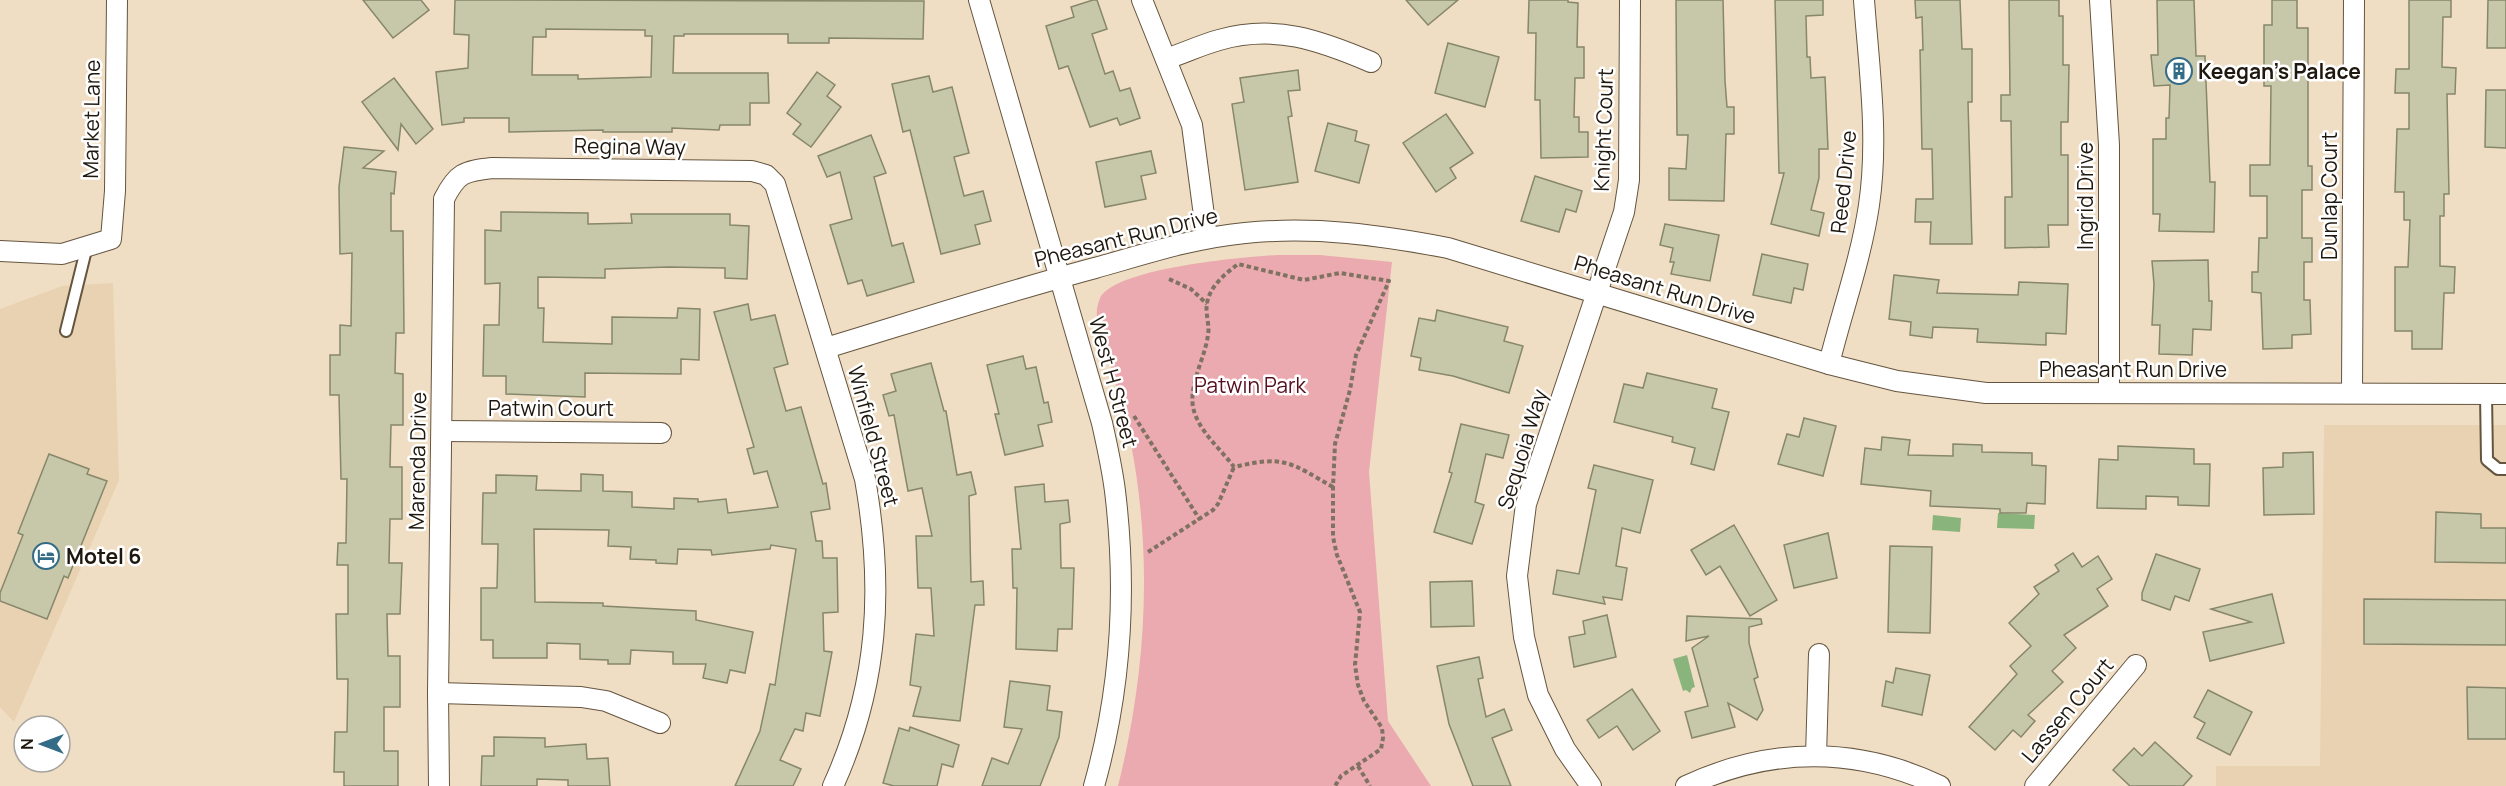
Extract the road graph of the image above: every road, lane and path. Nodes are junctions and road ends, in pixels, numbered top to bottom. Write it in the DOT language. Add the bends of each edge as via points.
graph roads {
  1 [pos="117,0"];
  2 [pos="979,0"];
  3 [pos="1142,0"];
  4 [pos="1630,0"];
  5 [pos="1864,0"];
  6 [pos="2100,0"];
  7 [pos="2354,0"];
  8 [pos="1166,59"];
  9 [pos="1371,62"];
  10 [pos="492,168"];
  11 [pos="766,175"];
  12 [pos="1207,238"];
  13 [pos="87,246"];
  14 [pos="0,251"];
  15 [pos="1059,277"];
  16 [pos="1169,279"];
  17 [pos="1596,293"];
  18 [pos="1207,303"];
  19 [pos="66,331"];
  20 [pos="826,348"];
  21 [pos="1829,364"];
  22 [pos="2109,393"];
  23 [pos="2352,393"];
  24 [pos="2486,394"];
  25 [pos="2506,394"];
  26 [pos="1134,416"];
  27 [pos="442,431"];
  28 [pos="661,433"];
  29 [pos="1234,467"];
  30 [pos="2506,470"];
  31 [pos="1333,487"];
  32 [pos="1200,520"];
  33 [pos="1148,552"];
  34 [pos="1819,654"];
  35 [pos="2136,665"];
  36 [pos="438,693"];
  37 [pos="660,723"];
  38 [pos="1815,756"];
  39 [pos="1358,766"];
  40 [pos="440,786"];
  41 [pos="833,786"];
  42 [pos="1094,786"];
  43 [pos="1335,786"];
  44 [pos="1370,786"];
  45 [pos="1591,786"];
  46 [pos="1686,786"];
  47 [pos="1940,786"];
  48 [pos="2035,786"];
  1 -- 13 [label="street, Market Lane" via="111,239"];
  2 -- 15 [label="street, West H Street"];
  3 -- 8 [label="street"];
  4 -- 17 [label="street, Knight Court" via="1629,180 1624,212"];
  5 -- 21 [label="street, Reed Drive" via="1874,133 1869,204 1855,274"];
  6 -- 22 [label="street, Ingrid Drive" via="2109,145"];
  7 -- 23 [label="street, Dunlap Court"];
  8 -- 9 [label="street" via="1220,40 1257,33 1290,34"];
  8 -- 12 [label="street" via="1192,125"];
  10 -- 11 [label="street, Regina Way" via="752,171"];
  10 -- 27 [label="street, Marenda Drive" via="467,171 453,181 444,199"];
  11 -- 20 [label="street, Winfield Street" via="779,194"];
  12 -- 15 [label="street, Pheasant Run Drive"];
  12 -- 17 [label="street, Pheasant Run Drive" via="1323,230 1384,236 1448,248"];
  13 -- 14 [label="street" via="62,254"];
  13 -- 19 [label="lane"];
  15 -- 20 [label="street, Pheasant Run Drive"];
  15 -- 42 [label="street, West H Street" via="1102,423 1115,489 1121,552 1118,666"];
  16 -- 18 [label="path" via="1191,289"];
  17 -- 21 [label="street, Pheasant Run Drive"];
  17 -- 45 [label="street, Sequoia Way" via="1526,504 1517,576 1524,637 1538,695 1565,749"];
  18 -- 29 [label="path" via="1209,333 1193,405 1204,432"];
  18 -- 31 [label="path" via="1219,282 1238,264 1304,280 1340,273 1389,281 1356,355 1335,444"];
  20 -- 41 [label="street, Winfield Street" via="865,479 877,583 873,649 864,703"];
  21 -- 22 [label="street, Pheasant Run Drive" via="1897,381 1986,393"];
  22 -- 23 [label="street, Pheasant Run Drive"];
  23 -- 24 [label="street, Pheasant Run Drive"];
  24 -- 25 [label="street, Pheasant Run Drive"];
  24 -- 30 [label="lane" via="2487,460 2498,470"];
  26 -- 32 [label="path"];
  27 -- 28 [label="street, Patwin Court"];
  27 -- 36 [label="street, Marenda Drive"];
  29 -- 31 [label="path" via="1265,460 1291,463"];
  29 -- 32 [label="path" via="1218,504"];
  31 -- 39 [label="path" via="1335,546 1360,612 1355,665 1358,685 1382,728 1383,738 1381,749"];
  32 -- 33 [label="path"];
  34 -- 38 [label="street"];
  35 -- 48 [label="street, Lassen Court"];
  36 -- 37 [label="street" via="581,697 606,701"];
  36 -- 40 [label="street, Marenda Drive"];
  38 -- 46 [label="street" via="1753,762"];
  38 -- 47 [label="street" via="1874,762"];
  39 -- 43 [label="path" via="1341,776"];
  39 -- 44 [label="path"];
}
